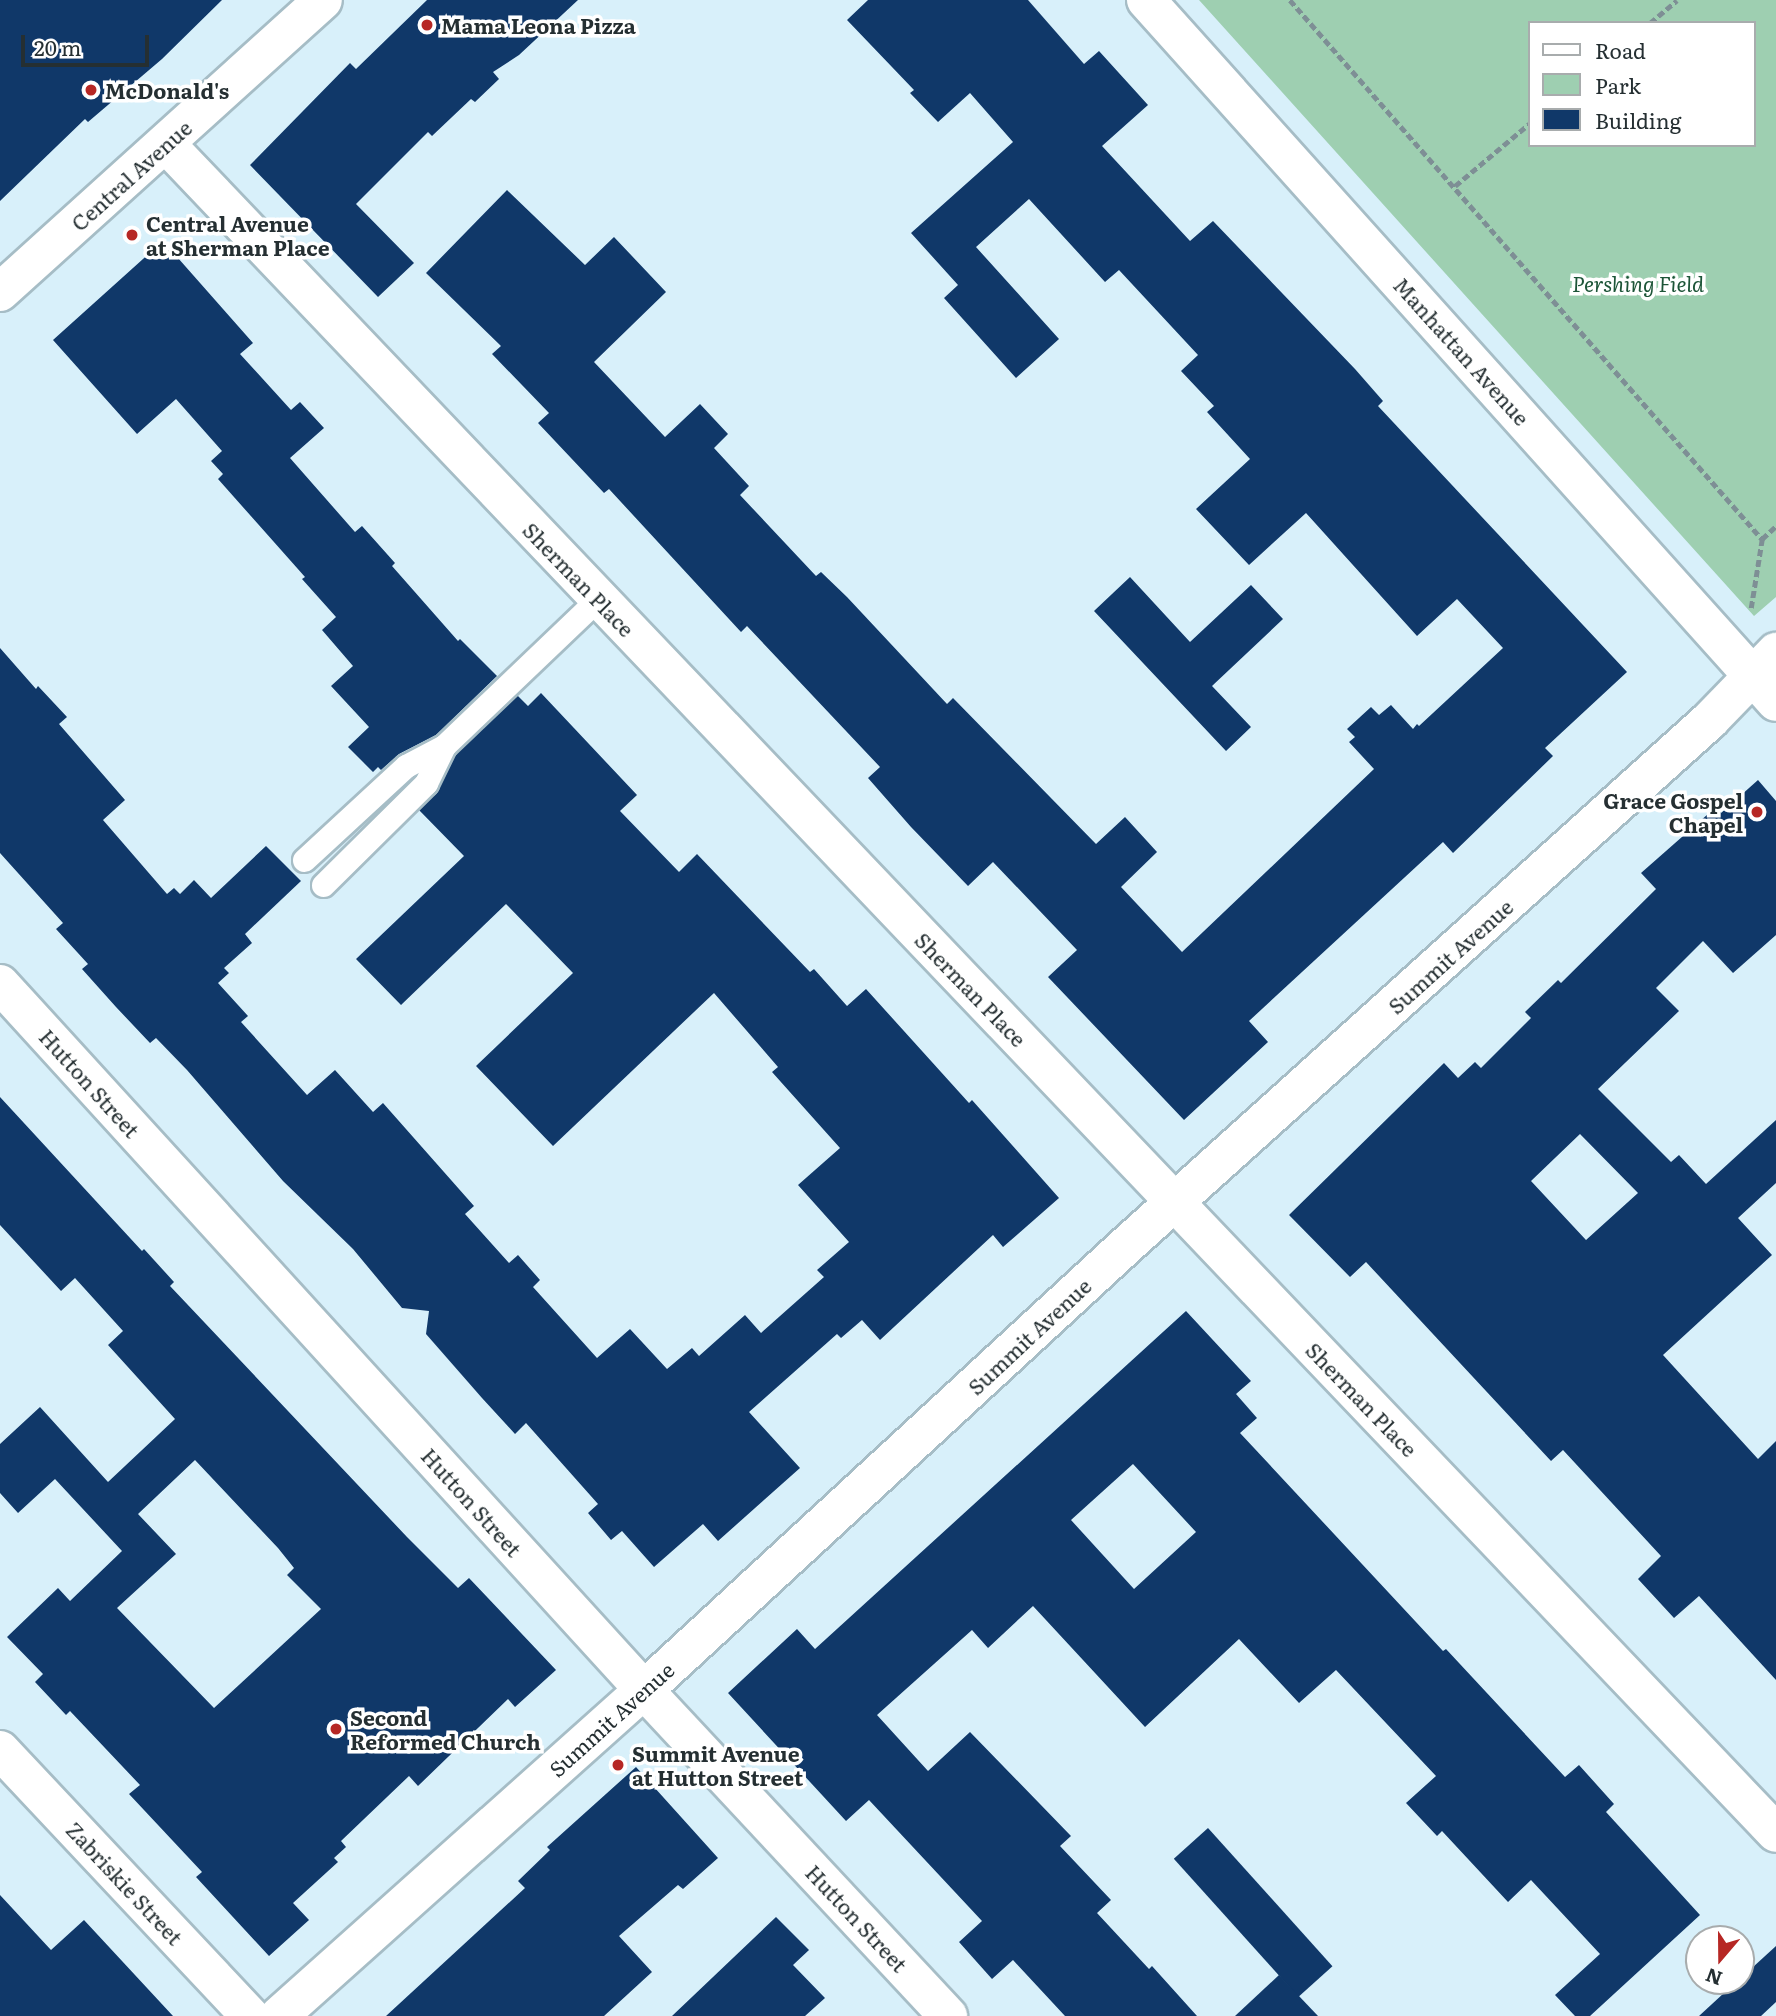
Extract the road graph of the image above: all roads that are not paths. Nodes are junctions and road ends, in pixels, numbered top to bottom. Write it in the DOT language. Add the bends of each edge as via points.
graph roads {
  1 [pos="323,0"];
  2 [pos="1146,0"];
  3 [pos="166,144"];
  4 [pos="0,292"];
  5 [pos="598,599"];
  6 [pos="1768,677"];
  7 [pos="444,746"];
  8 [pos="304,860"];
  9 [pos="323,885"];
  10 [pos="0,984"];
  11 [pos="1175,1203"];
  12 [pos="644,1690"];
  13 [pos="0,1750"];
  14 [pos="1776,1833"];
  15 [pos="250,2016"];
  16 [pos="279,2016"];
  17 [pos="948,2016"];
  1 -- 3 [label="street, Central Avenue"];
  2 -- 6 [label="street, Manhattan Avenue" via="1704,620"];
  3 -- 4 [label="street, Central Avenue"];
  3 -- 5 [label="street, Sherman Place"];
  5 -- 7 [label="lane"];
  5 -- 11 [label="street, Sherman Place"];
  6 -- 11 [label="street, Summit Avenue" via="1700,729"];
  7 -- 8 [label="lane" via="406,766"];
  7 -- 9 [label="lane" via="426,783"];
  10 -- 12 [label="street, Hutton Street"];
  11 -- 12 [label="street, Summit Avenue"];
  11 -- 14 [label="street, Sherman Place"];
  12 -- 16 [label="street, Summit Avenue"];
  12 -- 17 [label="street, Hutton Street"];
  13 -- 15 [label="street, Zabriskie Street"];
}
